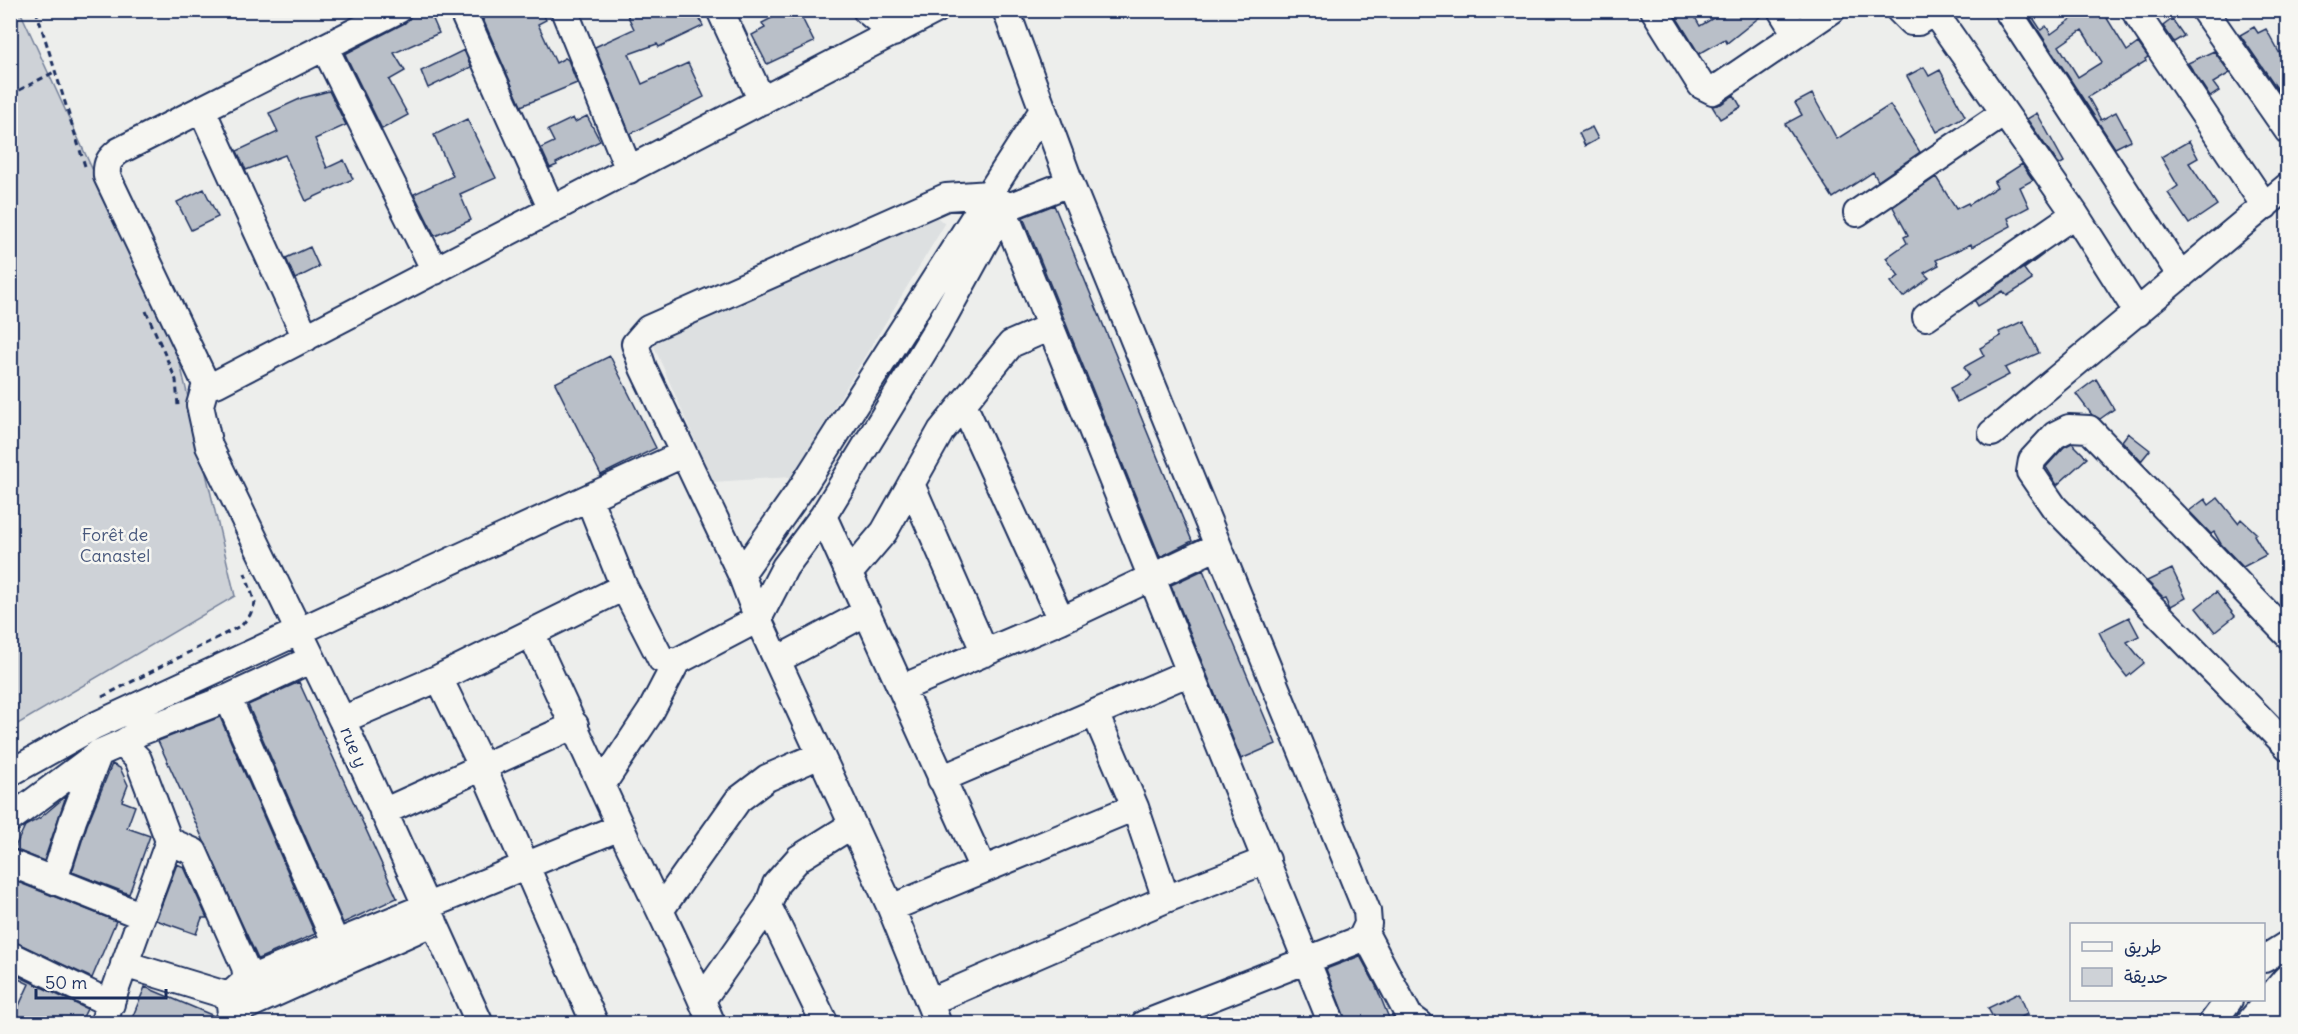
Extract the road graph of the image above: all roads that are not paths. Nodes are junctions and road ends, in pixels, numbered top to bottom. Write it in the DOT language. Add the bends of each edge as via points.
graph roads {
  1 [pos="398,10"];
  2 [pos="462,10"];
  3 [pos="564,10"];
  4 [pos="720,10"];
  5 [pos="866,10"];
  6 [pos="936,10"];
  7 [pos="1006,10"];
  8 [pos="1653,10"];
  9 [pos="1781,10"];
  10 [pos="1832,10"];
  11 [pos="1899,10"];
  12 [pos="2007,10"];
  13 [pos="2134,10"];
  14 [pos="2204,10"];
  15 [pos="1935,11"];
  16 [pos="893,33"];
  17 [pos="1796,34"];
  18 [pos="325,48"];
  19 [pos="762,101"];
  20 [pos="202,110"];
  21 [pos="1043,110"];
  22 [pos="2004,113"];
  23 [pos="2288,131"];
  24 [pos="629,170"];
  25 [pos="1070,183"];
  26 [pos="2288,186"];
  27 [pos="1000,203"];
  28 [pos="2265,206"];
  29 [pos="552,210"];
  30 [pos="1857,213"];
  31 [pos="2075,214"];
  32 [pos="435,271"];
  33 [pos="2181,276"];
  34 [pos="2138,313"];
  35 [pos="1926,317"];
  36 [pos="1050,327"];
  37 [pos="306,338"];
  38 [pos="206,384"];
  39 [pos="963,405"];
  40 [pos="1992,433"];
  41 [pos="683,454"];
  42 [pos="911,484"];
  43 [pos="589,499"];
  44 [pos="824,516"];
  45 [pos="1218,546"];
  46 [pos="850,572"];
  47 [pos="741,574"];
  48 [pos="1152,577"];
  49 [pos="624,587"];
  50 [pos="867,612"];
  51 [pos="758,618"];
  52 [pos="1061,620"];
  53 [pos="299,632"];
  54 [pos="531,633"];
  55 [pos="2288,635"];
  56 [pos="985,652"];
  57 [pos="312,659"];
  58 [pos="777,660"];
  59 [pos="677,661"];
  60 [pos="1190,672"];
  61 [pos="439,678"];
  62 [pos="902,688"];
  63 [pos="228,698"];
  64 [pos="1095,713"];
  65 [pos="342,720"];
  66 [pos="575,725"];
  67 [pos="2288,747"];
  68 [pos="111,748"];
  69 [pos="820,755"];
  70 [pos="483,768"];
  71 [pos="10,773"];
  72 [pos="941,779"];
  73 [pos="602,785"];
  74 [pos="1135,807"];
  75 [pos="383,812"];
  76 [pos="10,819"];
  77 [pos="852,825"];
  78 [pos="620,827"];
  79 [pos="169,842"];
  80 [pos="1267,860"];
  81 [pos="10,863"];
  82 [pos="526,865"];
  83 [pos="983,869"];
  84 [pos="54,880"];
  85 [pos="1166,899"];
  86 [pos="768,906"];
  87 [pos="891,908"];
  88 [pos="661,909"];
  89 [pos="430,914"];
  90 [pos="140,915"];
  91 [pos="1365,933"];
  92 [pos="2288,944"];
  93 [pos="340,953"];
  94 [pos="10,955"];
  95 [pos="2265,958"];
  96 [pos="1307,959"];
  97 [pos="124,964"];
  98 [pos="2288,981"];
  99 [pos="702,1000"];
  100 [pos="2228,1001"];
  101 [pos="234,1003"];
  102 [pos="933,1013"];
  103 [pos="107,1014"];
  104 [pos="480,1023"];
  105 [pos="595,1023"];
  106 [pos="712,1023"];
  107 [pos="825,1023"];
  108 [pos="1144,1023"];
  109 [pos="1332,1023"];
  110 [pos="1420,1023"];
  111 [pos="2211,1023"];
  112 [pos="2252,1023"];
  1 -- 18 [label="street"];
  2 -- 29 [label="street"];
  3 -- 24 [label="street"];
  4 -- 19 [label="street"];
  5 -- 16 [label="street"];
  6 -- 16 [label="street"];
  7 -- 21 [label="street"];
  8 -- 17 [label="street" via="1701,85 1713,91"];
  9 -- 17 [label="street"];
  10 -- 17 [label="street"];
  11 -- 15 [label="street" via="1911,22"];
  12 -- 33 [label="street"];
  13 -- 28 [label="street"];
  14 -- 23 [label="street"];
  15 -- 22 [label="street"];
  16 -- 19 [label="street"];
  18 -- 20 [label="street"];
  18 -- 32 [label="street"];
  19 -- 24 [label="street"];
  20 -- 37 [label="street"];
  20 -- 38 [label="street" via="119,151 106,166 107,176"];
  21 -- 25 [label="street"];
  21 -- 27 [label="street"];
  22 -- 30 [label="street"];
  22 -- 31 [label="street"];
  24 -- 29 [label="street"];
  25 -- 27 [label="street"];
  25 -- 45 [label="street"];
  26 -- 28 [label="street"];
  27 -- 36 [label="street"];
  27 -- 41 [label="street" via="946,196 648,329 635,344"];
  27 -- 44 [label="street" via="936,331"];
  27 -- 47 [label="street"];
  28 -- 33 [label="street"];
  29 -- 32 [label="street"];
  31 -- 34 [label="street"];
  31 -- 35 [label="street"];
  32 -- 37 [label="street"];
  33 -- 34 [label="street"];
  34 -- 40 [label="street"];
  36 -- 39 [label="street" via="1011,344"];
  36 -- 48 [label="street"];
  37 -- 38 [label="street" via="216,384"];
  38 -- 53 [label="street" via="200,405 209,446"];
  39 -- 42 [label="street" via="941,431"];
  39 -- 52 [label="street"];
  41 -- 43 [label="street"];
  41 -- 47 [label="street"];
  42 -- 46 [label="street" via="884,532"];
  42 -- 56 [label="street"];
  43 -- 49 [label="street"];
  43 -- 53 [label="street"];
  44 -- 46 [label="street"];
  44 -- 51 [label="street" via="785,567"];
  45 -- 48 [label="street"];
  45 -- 91 [label="street" via="1367,911"];
  46 -- 50 [label="street"];
  47 -- 51 [label="street"];
  48 -- 52 [label="street"];
  48 -- 60 [label="street"];
  49 -- 54 [label="street, rue y"];
  49 -- 59 [label="street" via="661,659"];
  50 -- 58 [label="street"];
  50 -- 62 [label="street"];
  51 -- 58 [label="street"];
  51 -- 59 [label="street"];
  52 -- 56 [label="street"];
  53 -- 57 [label="street"];
  53 -- 71 [label="street" via="94,726"];
  54 -- 61 [label="street, rue y"];
  54 -- 66 [label="street"];
  55 -- 67 [label="street" via="2089,429 2069,428 2055,435 2032,460 2030,472 2054,507"];
  56 -- 62 [label="street"];
  57 -- 63 [label="street"];
  57 -- 65 [label="street"];
  58 -- 69 [label="street"];
  59 -- 73 [label="street" via="651,711"];
  60 -- 64 [label="street"];
  60 -- 80 [label="street"];
  61 -- 65 [label="street, rue y"];
  61 -- 70 [label="street"];
  62 -- 72 [label="street"];
  63 -- 68 [label="street" via="140,732"];
  63 -- 93 [label="street"];
  64 -- 72 [label="street"];
  64 -- 74 [label="street"];
  65 -- 75 [label="street, rue y"];
  66 -- 70 [label="street"];
  66 -- 73 [label="street"];
  68 -- 76 [label="street"];
  68 -- 79 [label="street" via="138,759"];
  68 -- 84 [label="street" via="72,820"];
  69 -- 77 [label="street"];
  69 -- 88 [label="street" via="767,778 738,800"];
  70 -- 75 [label="street"];
  70 -- 82 [label="street"];
  72 -- 83 [label="street"];
  73 -- 78 [label="street"];
  74 -- 83 [label="street"];
  74 -- 85 [label="street"];
  75 -- 89 [label="street, rue y"];
  77 -- 86 [label="street" via="799,858 776,884"];
  77 -- 87 [label="street"];
  78 -- 82 [label="street"];
  78 -- 88 [label="street"];
  79 -- 90 [label="street"];
  79 -- 101 [label="street" via="194,852 245,967"];
  80 -- 85 [label="street"];
  80 -- 96 [label="street"];
  81 -- 84 [label="street"];
  82 -- 89 [label="street"];
  82 -- 105 [label="street"];
  83 -- 87 [label="street"];
  84 -- 90 [label="street"];
  85 -- 102 [label="street"];
  86 -- 99 [label="street"];
  86 -- 107 [label="street"];
  87 -- 102 [label="street"];
  88 -- 99 [label="street"];
  89 -- 93 [label="street"];
  89 -- 104 [label="street, rue y"];
  90 -- 97 [label="street"];
  91 -- 96 [label="street" via="1361,939"];
  91 -- 110 [label="street" via="1409,1016"];
  92 -- 95 [label="street"];
  93 -- 101 [label="street"];
  93 -- 101 [label="street"];
  94 -- 103 [label="street"];
  96 -- 108 [label="street"];
  96 -- 109 [label="street"];
  97 -- 101 [label="street"];
  97 -- 103 [label="street"];
  98 -- 112 [label="main road"];
  99 -- 106 [label="street"];
  100 -- 111 [label="street"];
}
